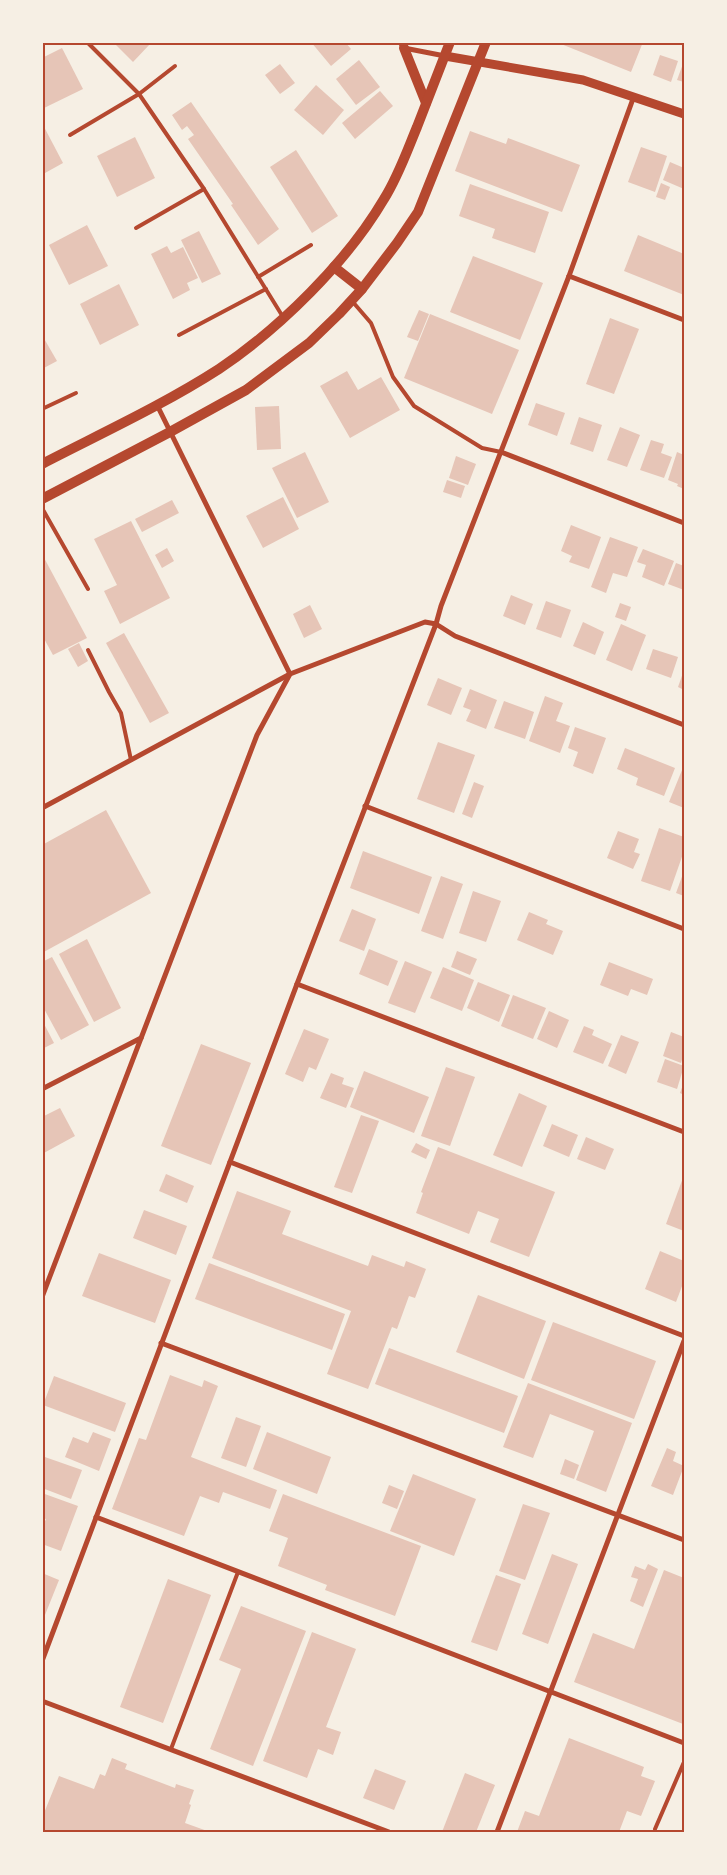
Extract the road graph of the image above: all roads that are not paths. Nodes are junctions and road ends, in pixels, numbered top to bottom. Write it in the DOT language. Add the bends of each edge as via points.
graph roads {
  1 [pos="86,42"];
  2 [pos="450,42"];
  3 [pos="486,42"];
  4 [pos="402,46"];
  5 [pos="445,56"];
  6 [pos="478,62"];
  7 [pos="175,66"];
  8 [pos="139,94"];
  9 [pos="634,96"];
  10 [pos="426,103"];
  11 [pos="684,114"];
  12 [pos="70,135"];
  13 [pos="204,189"];
  14 [pos="136,228"];
  15 [pos="311,245"];
  16 [pos="334,267"];
  17 [pos="569,276"];
  18 [pos="258,277"];
  19 [pos="266,289"];
  20 [pos="362,289"];
  21 [pos="352,300"];
  22 [pos="283,317"];
  23 [pos="684,320"];
  24 [pos="179,335"];
  25 [pos="76,393"];
  26 [pos="157,405"];
  27 [pos="42,409"];
  28 [pos="170,432"];
  29 [pos="501,452"];
  30 [pos="42,464"];
  31 [pos="42,499"];
  32 [pos="42,508"];
  33 [pos="684,522"];
  34 [pos="88,589"];
  35 [pos="436,624"];
  36 [pos="88,650"];
  37 [pos="290,674"];
  38 [pos="684,725"];
  39 [pos="131,760"];
  40 [pos="365,806"];
  41 [pos="42,808"];
  42 [pos="684,929"];
  43 [pos="297,984"];
  44 [pos="141,1038"];
  45 [pos="42,1089"];
  46 [pos="684,1132"];
  47 [pos="230,1162"];
  48 [pos="42,1297"];
  49 [pos="684,1336"];
  50 [pos="684,1341"];
  51 [pos="161,1343"];
  52 [pos="618,1515"];
  53 [pos="96,1517"];
  54 [pos="684,1540"];
  55 [pos="238,1572"];
  56 [pos="42,1661"];
  57 [pos="551,1691"];
  58 [pos="42,1700"];
  59 [pos="684,1743"];
  60 [pos="171,1749"];
  61 [pos="684,1762"];
  62 [pos="655,1829"];
  63 [pos="389,1832"];
  64 [pos="497,1832"];
  1 -- 8 [label="lane"];
  2 -- 5 [label="main road"];
  3 -- 6 [label="main road"];
  4 -- 5 [label="street"];
  4 -- 10 [label="main road"];
  5 -- 6 [label="street"];
  5 -- 10 [label="main road"];
  6 -- 9 [label="street" via="583,80"];
  6 -- 20 [label="main road" via="418,212"];
  7 -- 8 [label="lane"];
  8 -- 12 [label="lane"];
  8 -- 13 [label="lane"];
  9 -- 11 [label="street"];
  9 -- 17 [label="street"];
  10 -- 16 [label="main road" via="385,198 359,238"];
  13 -- 14 [label="lane"];
  13 -- 18 [label="lane"];
  15 -- 18 [label="lane"];
  16 -- 20 [label="main road"];
  16 -- 22 [label="main road"];
  17 -- 23 [label="street"];
  17 -- 29 [label="street"];
  18 -- 19 [label="lane"];
  19 -- 22 [label="lane"];
  19 -- 24 [label="lane"];
  20 -- 21 [label="main road"];
  21 -- 28 [label="main road" via="309,343 246,390"];
  21 -- 29 [label="lane" via="371,323 393,376 414,406 482,448"];
  22 -- 26 [label="main road" via="219,369"];
  25 -- 27 [label="lane"];
  26 -- 28 [label="street"];
  26 -- 30 [label="main road"];
  28 -- 31 [label="main road"];
  28 -- 37 [label="street"];
  29 -- 33 [label="street"];
  29 -- 35 [label="street"];
  32 -- 34 [label="lane"];
  35 -- 37 [label="street" via="424,622"];
  35 -- 38 [label="street" via="454,636"];
  35 -- 40 [label="street"];
  36 -- 39 [label="lane" via="121,713"];
  37 -- 39 [label="street"];
  37 -- 44 [label="street" via="257,735"];
  39 -- 41 [label="street"];
  40 -- 42 [label="street"];
  40 -- 43 [label="street"];
  43 -- 46 [label="street"];
  43 -- 47 [label="street"];
  44 -- 45 [label="street"];
  44 -- 48 [label="street"];
  47 -- 49 [label="street"];
  47 -- 51 [label="street"];
  50 -- 52 [label="street"];
  51 -- 52 [label="street"];
  51 -- 53 [label="street"];
  52 -- 54 [label="street"];
  52 -- 57 [label="street"];
  53 -- 55 [label="street"];
  53 -- 56 [label="street"];
  55 -- 57 [label="street"];
  55 -- 60 [label="lane"];
  57 -- 59 [label="street"];
  57 -- 64 [label="street"];
  58 -- 60 [label="street"];
  60 -- 63 [label="street"];
  61 -- 62 [label="lane"];
}
